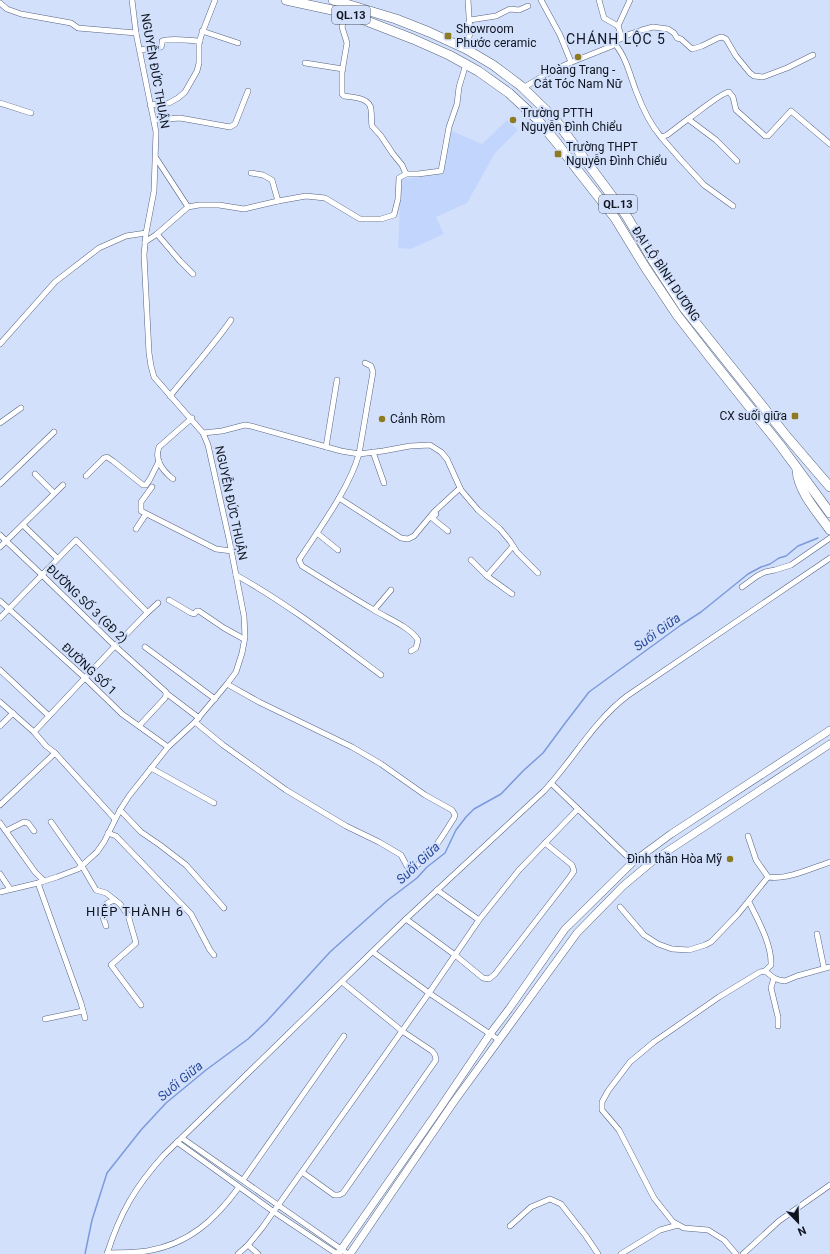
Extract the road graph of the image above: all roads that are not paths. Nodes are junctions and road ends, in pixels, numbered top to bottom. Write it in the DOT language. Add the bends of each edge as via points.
graph roads {
  1 [pos="132,0"];
  2 [pos="215,0"];
  3 [pos="286,0"];
  4 [pos="336,0"];
  5 [pos="468,0"];
  6 [pos="541,0"];
  7 [pos="599,0"];
  8 [pos="630,0"];
  9 [pos="0,2"];
  10 [pos="528,6"];
  11 [pos="346,13"];
  12 [pos="470,20"];
  13 [pos="618,26"];
  14 [pos="202,31"];
  15 [pos="136,33"];
  16 [pos="622,38"];
  17 [pos="200,41"];
  18 [pos="238,43"];
  19 [pos="614,44"];
  20 [pos="466,49"];
  21 [pos="140,50"];
  22 [pos="813,55"];
  23 [pos="571,62"];
  24 [pos="463,63"];
  25 [pos="305,64"];
  26 [pos="343,69"];
  27 [pos="523,88"];
  28 [pos="248,91"];
  29 [pos="0,104"];
  30 [pos="150,105"];
  31 [pos="31,113"];
  32 [pos="688,119"];
  33 [pos="154,120"];
  34 [pos="661,137"];
  35 [pos="830,144"];
  36 [pos="156,157"];
  37 [pos="738,160"];
  38 [pos="251,173"];
  39 [pos="406,174"];
  40 [pos="278,201"];
  41 [pos="733,206"];
  42 [pos="188,207"];
  43 [pos="146,234"];
  44 [pos="157,234"];
  45 [pos="145,242"];
  46 [pos="193,274"];
  47 [pos="232,320"];
  48 [pos="0,344"];
  49 [pos="365,363"];
  50 [pos="337,380"];
  51 [pos="170,396"];
  52 [pos="21,408"];
  53 [pos="192,418"];
  54 [pos="0,423"];
  55 [pos="54,432"];
  56 [pos="203,433"];
  57 [pos="326,447"];
  58 [pos="373,452"];
  59 [pos="359,454"];
  60 [pos="159,461"];
  61 [pos="797,468"];
  62 [pos="817,471"];
  63 [pos="35,474"];
  64 [pos="86,476"];
  65 [pos="173,479"];
  66 [pos="830,481"];
  67 [pos="384,483"];
  68 [pos="0,484"];
  69 [pos="63,485"];
  70 [pos="152,487"];
  71 [pos="830,487"];
  72 [pos="461,489"];
  73 [pos="54,493"];
  74 [pos="339,498"];
  75 [pos="830,513"];
  76 [pos="146,514"];
  77 [pos="23,525"];
  78 [pos="136,529"];
  79 [pos="830,530"];
  80 [pos="448,531"];
  81 [pos="317,533"];
  82 [pos="0,536"];
  83 [pos="830,538"];
  84 [pos="6,541"];
  85 [pos="513,546"];
  86 [pos="0,548"];
  87 [pos="338,550"];
  88 [pos="232,551"];
  89 [pos="57,558"];
  90 [pos="830,558"];
  91 [pos="471,560"];
  92 [pos="538,573"];
  93 [pos="41,574"];
  94 [pos="236,575"];
  95 [pos="487,576"];
  96 [pos="742,587"];
  97 [pos="391,590"];
  98 [pos="512,594"];
  99 [pos="169,600"];
  100 [pos="0,601"];
  101 [pos="158,603"];
  102 [pos="8,608"];
  103 [pos="374,610"];
  104 [pos="146,614"];
  105 [pos="0,618"];
  106 [pos="244,639"];
  107 [pos="114,646"];
  108 [pos="145,646"];
  109 [pos="411,651"];
  110 [pos="0,670"];
  111 [pos="382,675"];
  112 [pos="85,678"];
  113 [pos="227,684"];
  114 [pos="166,693"];
  115 [pos="215,699"];
  116 [pos="0,702"];
  117 [pos="13,713"];
  118 [pos="48,716"];
  119 [pos="197,720"];
  120 [pos="0,726"];
  121 [pos="139,726"];
  122 [pos="830,730"];
  123 [pos="34,732"];
  124 [pos="830,744"];
  125 [pos="168,747"];
  126 [pos="55,753"];
  127 [pos="151,768"];
  128 [pos="551,783"];
  129 [pos="214,803"];
  130 [pos="0,805"];
  131 [pos="578,808"];
  132 [pos="120,810"];
  133 [pos="115,819"];
  134 [pos="51,822"];
  135 [pos="0,823"];
  136 [pos="6,831"];
  137 [pos="34,831"];
  138 [pos="108,833"];
  139 [pos="748,836"];
  140 [pos="544,843"];
  141 [pos="633,862"];
  142 [pos="830,862"];
  143 [pos="82,866"];
  144 [pos="0,874"];
  145 [pos="768,877"];
  146 [pos="41,882"];
  147 [pos="10,889"];
  148 [pos="437,890"];
  149 [pos="0,892"];
  150 [pos="115,900"];
  151 [pos="749,902"];
  152 [pos="224,908"];
  153 [pos="620,908"];
  154 [pos="406,919"];
  155 [pos="479,920"];
  156 [pos="106,926"];
  157 [pos="818,934"];
  158 [pos="373,952"];
  159 [pos="214,955"];
  160 [pos="455,955"];
  161 [pos="827,967"];
  162 [pos="765,971"];
  163 [pos="774,978"];
  164 [pos="342,982"];
  165 [pos="429,993"];
  166 [pos="141,1005"];
  167 [pos="83,1011"];
  168 [pos="85,1018"];
  169 [pos="45,1019"];
  170 [pos="778,1026"];
  171 [pos="402,1031"];
  172 [pos="490,1034"];
  173 [pos="344,1036"];
  174 [pos="499,1040"];
  175 [pos="182,1138"];
  176 [pos="177,1142"];
  177 [pos="302,1172"];
  178 [pos="243,1180"];
  179 [pos="830,1186"];
  180 [pos="238,1187"];
  181 [pos="279,1205"];
  182 [pos="274,1212"];
  183 [pos="678,1225"];
  184 [pos="510,1226"];
  185 [pos="248,1245"];
  186 [pos="338,1252"];
  187 [pos="107,1254"];
  188 [pos="238,1254"];
  189 [pos="258,1254"];
  190 [pos="349,1254"];
  191 [pos="598,1254"];
  192 [pos="622,1254"];
  193 [pos="736,1254"];
  194 [pos="744,1254"];
  1 -- 15 [label="street, NGUYỄN ĐỨC THUẬN"];
  2 -- 14 [label="street"];
  3 -- 11 [label="highway, ĐẠI LỘ BÌNH DƯƠNG / QL.13"];
  4 -- 20 [label="highway, ĐẠI LỘ BÌNH DƯƠNG / QL.13" via="396,19"];
  5 -- 12 [label="street"];
  6 -- 23 [label="street"];
  7 -- 13 [label="street" via="604,18"];
  8 -- 13 [label="street"];
  9 -- 15 [label="street" via="21,14 71,23 78,28"];
  10 -- 12 [label="street" via="519,10 510,9 496,16"];
  11 -- 24 [label="highway, ĐẠI LỘ BÌNH DƯƠNG / QL.13" via="413,39"];
  11 -- 26 [label="street" via="342,27 347,43"];
  12 -- 20 [label="street"];
  13 -- 16 [label="street"];
  14 -- 17 [label="street"];
  14 -- 18 [label="street"];
  15 -- 21 [label="street, NGUYỄN ĐỨC THUẬN"];
  16 -- 19 [label="street"];
  16 -- 22 [label="street" via="642,30 668,29 692,49 722,37 750,73 763,77"];
  17 -- 21 [label="street" via="164,40 161,47"];
  17 -- 30 [label="street" via="197,72 185,92 169,103"];
  19 -- 23 [label="street"];
  19 -- 34 [label="street" via="623,56 648,118"];
  20 -- 24 [label="highway"];
  20 -- 27 [label="highway, ĐẠI LỘ BÌNH DƯƠNG / QL.13"];
  21 -- 30 [label="street, NGUYỄN ĐỨC THUẬN"];
  23 -- 27 [label="street"];
  24 -- 39 [label="street" via="457,104 449,127 441,171"];
  24 -- 61 [label="highway, ĐẠI LỘ BÌNH DƯƠNG / QL.13" via="509,93 557,143 615,218 677,315"];
  25 -- 26 [label="street"];
  26 -- 39 [label="street" via="342,94 369,104 372,126"];
  27 -- 62 [label="highway, ĐẠI LỘ BÌNH DƯƠNG / QL.13" via="554,118 626,215 684,308"];
  28 -- 33 [label="street" via="235,124 230,127 179,118"];
  29 -- 31 [label="street"];
  30 -- 33 [label="street, NGUYỄN ĐỨC THUẬN"];
  32 -- 34 [label="street"];
  32 -- 35 [label="street" via="724,92 729,92 733,96 736,110 765,136 768,136 791,111"];
  32 -- 37 [label="street"];
  33 -- 36 [label="street, NGUYỄN ĐỨC THUẬN"];
  34 -- 41 [label="street" via="704,185"];
  36 -- 42 [label="street"];
  36 -- 43 [label="street, NGUYỄN ĐỨC THUẬN" via="154,191"];
  38 -- 40 [label="street" via="272,180"];
  39 -- 40 [label="street" via="398,178 398,199 394,216 381,219 360,219 325,198 306,196"];
  40 -- 42 [label="street" via="244,209 219,205"];
  42 -- 44 [label="street"];
  43 -- 45 [label="street, NGUYỄN ĐỨC THUẬN"];
  43 -- 48 [label="street" via="126,236 99,248 55,282"];
  44 -- 45 [label="street"];
  44 -- 46 [label="street"];
  45 -- 51 [label="street, NGUYỄN ĐỨC THUẬN" via="148,353 154,377"];
  47 -- 51 [label="street"];
  49 -- 59 [label="street" via="371,366 373,372"];
  50 -- 57 [label="street"];
  51 -- 53 [label="street, NGUYỄN ĐỨC THUẬN"];
  52 -- 54 [label="street"];
  53 -- 56 [label="street, NGUYỄN ĐỨC THUẬN"];
  53 -- 60 [label="street" via="159,447"];
  55 -- 68 [label="street"];
  56 -- 57 [label="street" via="251,426"];
  56 -- 88 [label="street, NGUYỄN ĐỨC THUẬN"];
  57 -- 59 [label="street"];
  58 -- 59 [label="street"];
  58 -- 67 [label="street"];
  58 -- 72 [label="street" via="430,445 446,459"];
  59 -- 74 [label="street"];
  60 -- 64 [label="street" via="146,485 107,457"];
  60 -- 65 [label="street"];
  61 -- 75 [label="highway, ĐẠI LỘ BÌNH DƯƠNG / QL.13"];
  61 -- 79 [label="highway" via="802,488"];
  62 -- 66 [label="highway"];
  62 -- 71 [label="highway, ĐẠI LỘ BÌNH DƯƠNG / QL.13"];
  63 -- 73 [label="street"];
  69 -- 73 [label="street"];
  70 -- 76 [label="street" via="141,502 141,511"];
  72 -- 74 [label="street" via="408,539 401,538"];
  72 -- 80 [label="street" via="432,518"];
  72 -- 85 [label="street"];
  73 -- 77 [label="street"];
  74 -- 81 [label="street"];
  76 -- 78 [label="street"];
  76 -- 88 [label="street" via="216,550"];
  77 -- 84 [label="street"];
  77 -- 89 [label="street"];
  81 -- 87 [label="street"];
  81 -- 103 [label="street" via="299,560 302,566"];
  82 -- 84 [label="street, ĐƯỜNG SỐ 3 (GĐ 2)"];
  83 -- 96 [label="street" via="791,565 757,576"];
  84 -- 86 [label="street"];
  84 -- 93 [label="street, ĐƯỜNG SỐ 3 (GĐ 2)"];
  85 -- 92 [label="street"];
  85 -- 95 [label="street"];
  88 -- 94 [label="street, NGUYỄN ĐỨC THUẬN"];
  89 -- 93 [label="street"];
  89 -- 104 [label="street" via="74,540 77,540 144,607"];
  90 -- 128 [label="street" via="621,701 598,724"];
  91 -- 95 [label="street"];
  93 -- 102 [label="street"];
  93 -- 107 [label="street, ĐƯỜNG SỐ 3 (GĐ 2)"];
  94 -- 106 [label="street, NGUYỄN ĐỨC THUẬN" via="244,616"];
  94 -- 111 [label="street" via="313,624"];
  95 -- 98 [label="street"];
  97 -- 103 [label="street"];
  99 -- 106 [label="street" via="194,614 199,611"];
  100 -- 102 [label="street, ĐƯỜNG SỐ 1"];
  101 -- 104 [label="street"];
  102 -- 105 [label="street"];
  102 -- 112 [label="street, ĐƯỜNG SỐ 1"];
  103 -- 109 [label="street" via="416,636 416,648"];
  104 -- 107 [label="street"];
  106 -- 113 [label="street, NGUYỄN ĐỨC THUẬN" via="236,672"];
  107 -- 112 [label="street"];
  107 -- 114 [label="street, ĐƯỜNG SỐ 3 (GĐ 2)"];
  108 -- 115 [label="street"];
  110 -- 118 [label="street"];
  112 -- 118 [label="street"];
  112 -- 121 [label="street, ĐƯỜNG SỐ 1" via="122,714"];
  113 -- 115 [label="street, NGUYỄN ĐỨC THUẬN"];
  113 -- 119 [label="street, ĐƯỜNG SỐ 3 (GĐ 2)" via="381,764 452,810 454,818 430,852 411,869 401,855 293,794 223,745"];
  114 -- 119 [label="street, ĐƯỜNG SỐ 3 (GĐ 2)"];
  114 -- 121 [label="street" via="165,698"];
  115 -- 119 [label="street, NGUYỄN ĐỨC THUẬN"];
  116 -- 117 [label="street"];
  117 -- 120 [label="street"];
  117 -- 123 [label="street"];
  118 -- 123 [label="street"];
  119 -- 125 [label="street, NGUYỄN ĐỨC THUẬN"];
  121 -- 125 [label="street, ĐƯỜNG SỐ 1"];
  122 -- 141 [label="street" via="671,834"];
  123 -- 126 [label="street"];
  124 -- 174 [label="street" via="654,860 623,886 573,938"];
  125 -- 127 [label="street, NGUYỄN ĐỨC THUẬN"];
  126 -- 130 [label="street"];
  126 -- 133 [label="street"];
  127 -- 129 [label="street"];
  127 -- 132 [label="street, NGUYỄN ĐỨC THUẬN"];
  128 -- 131 [label="street"];
  128 -- 148 [label="street"];
  131 -- 140 [label="street"];
  131 -- 141 [label="street"];
  132 -- 133 [label="street, NGUYỄN ĐỨC THUẬN"];
  132 -- 152 [label="street" via="140,832 186,865"];
  133 -- 138 [label="street, NGUYỄN ĐỨC THUẬN"];
  134 -- 143 [label="street"];
  135 -- 136 [label="street"];
  136 -- 137 [label="street" via="24,822"];
  136 -- 146 [label="street"];
  138 -- 143 [label="street, NGUYỄN ĐỨC THUẬN" via="97,852"];
  138 -- 159 [label="street" via="116,836 191,914"];
  139 -- 145 [label="street" via="756,860"];
  140 -- 155 [label="street"];
  140 -- 160 [label="street" via="572,865 574,871 495,974 489,979 483,978"];
  141 -- 172 [label="street" via="566,929"];
  142 -- 145 [label="street" via="776,878"];
  143 -- 146 [label="street, NGUYỄN ĐỨC THUẬN"];
  143 -- 150 [label="street" via="96,890 106,893"];
  144 -- 147 [label="street"];
  145 -- 151 [label="street"];
  146 -- 147 [label="street, NGUYỄN ĐỨC THUẬN"];
  146 -- 167 [label="street"];
  147 -- 149 [label="street, NGUYỄN ĐỨC THUẬN"];
  148 -- 154 [label="street"];
  148 -- 155 [label="street"];
  150 -- 156 [label="street" via="108,902 102,909"];
  150 -- 166 [label="street" via="128,915 136,941 110,966"];
  151 -- 153 [label="street" via="711,942 689,950 672,949 658,944 644,935"];
  151 -- 162 [label="street" via="772,958 771,965"];
  154 -- 158 [label="street"];
  154 -- 160 [label="street"];
  155 -- 160 [label="street"];
  157 -- 161 [label="street"];
  158 -- 164 [label="street"];
  158 -- 165 [label="street"];
  160 -- 165 [label="street"];
  161 -- 163 [label="street" via="785,980"];
  162 -- 163 [label="street"];
  162 -- 183 [label="street" via="719,996 654,1042 630,1062 602,1102 602,1110 619,1130 654,1198"];
  163 -- 170 [label="street" via="771,988"];
  164 -- 171 [label="street"];
  164 -- 175 [label="street"];
  165 -- 171 [label="street"];
  165 -- 172 [label="street"];
  167 -- 168 [label="street"];
  167 -- 169 [label="street"];
  171 -- 177 [label="street"];
  171 -- 177 [label="street" via="432,1051 436,1060 343,1192 334,1195"];
  172 -- 174 [label="street"];
  172 -- 186 [label="street"];
  173 -- 178 [label="street"];
  174 -- 190 [label="street"];
  175 -- 176 [label="street"];
  175 -- 178 [label="street"];
  176 -- 180 [label="street"];
  176 -- 187 [label="street" via="136,1190 120,1218"];
  177 -- 181 [label="street"];
  178 -- 181 [label="street"];
  179 -- 194 [label="street" via="779,1221"];
  180 -- 182 [label="street"];
  180 -- 187 [label="street" via="214,1218 185,1238 148,1251"];
  181 -- 182 [label="street"];
  181 -- 186 [label="street"];
  182 -- 185 [label="street"];
  182 -- 186 [label="street"];
  183 -- 192 [label="street" via="660,1230"];
  183 -- 193 [label="street" via="708,1230 724,1240"];
  184 -- 191 [label="street" via="531,1207 550,1199 561,1204"];
  185 -- 188 [label="street"];
  185 -- 189 [label="street"];
  186 -- 190 [label="street"];
}
